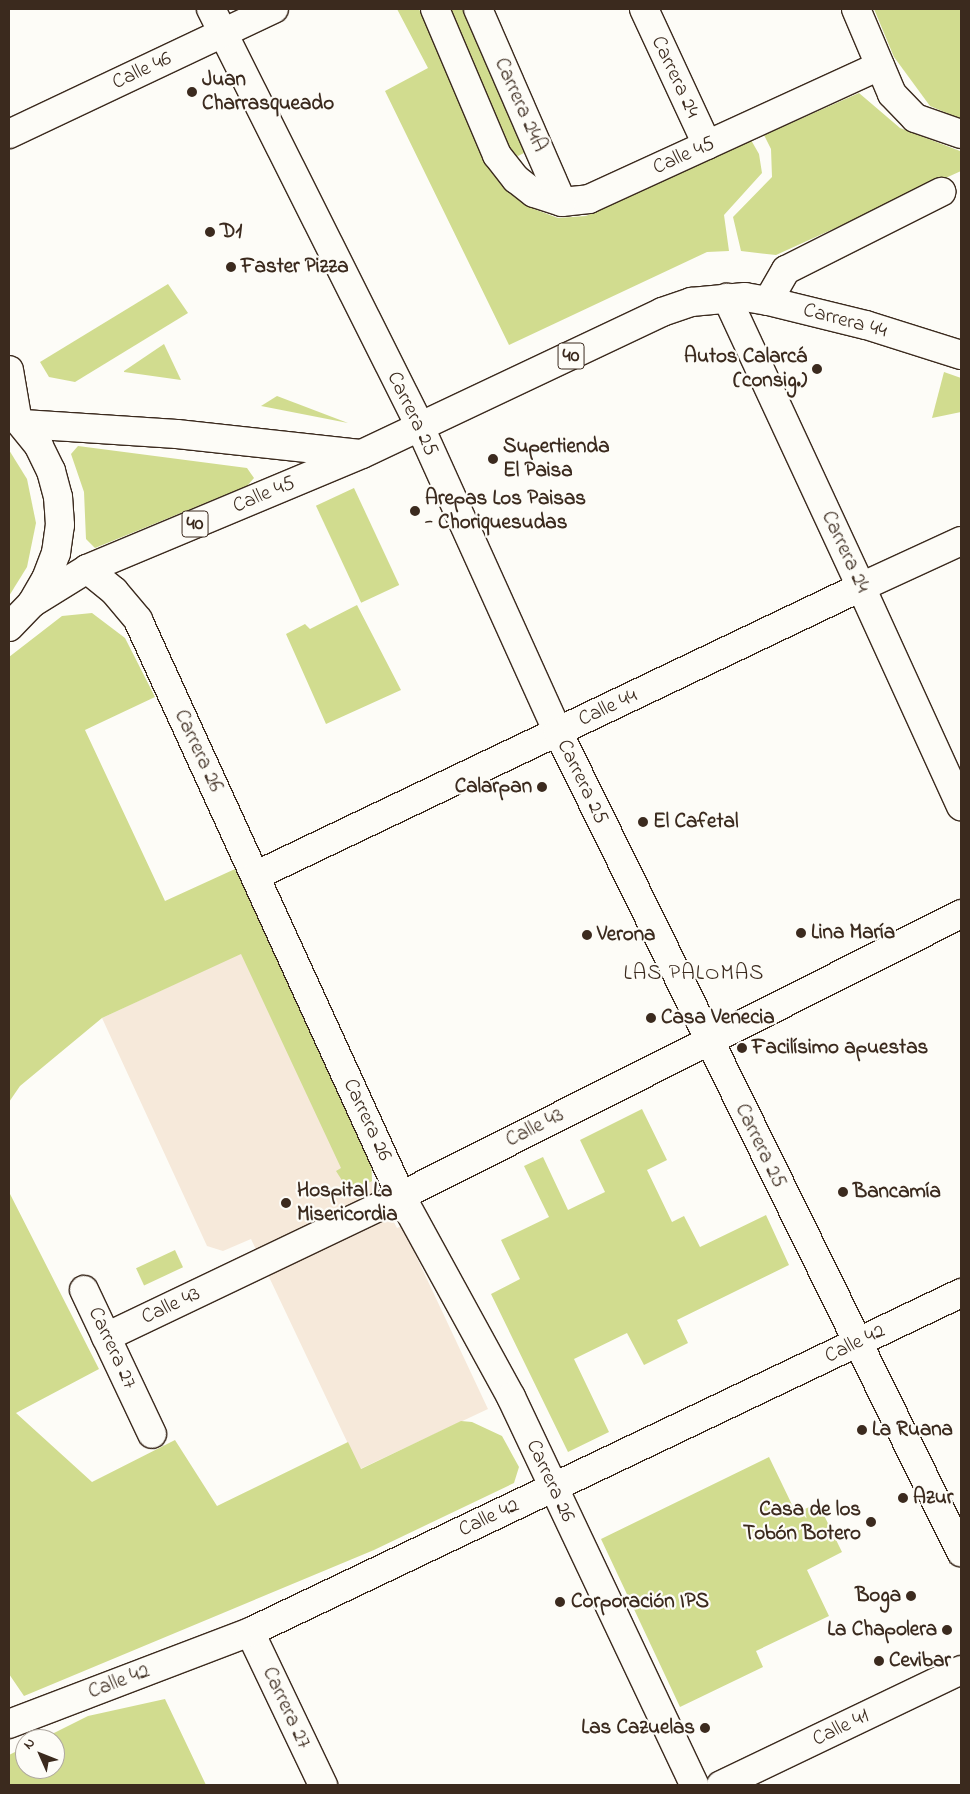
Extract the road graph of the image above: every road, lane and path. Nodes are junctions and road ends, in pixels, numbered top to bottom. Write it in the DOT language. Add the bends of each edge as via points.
graph roads {
  1 [pos="211,9"];
  2 [pos="274,9"];
  3 [pos="435,9"];
  4 [pos="478,9"];
  5 [pos="644,9"];
  6 [pos="856,9"];
  7 [pos="223,33"];
  8 [pos="880,66"];
  9 [pos="9,134"];
  10 [pos="961,134"];
  11 [pos="707,145"];
  12 [pos="497,155"];
  13 [pos="941,192"];
  14 [pos="562,202"];
  15 [pos="727,298"];
  16 [pos="768,301"];
  17 [pos="961,355"];
  18 [pos="9,370"];
  19 [pos="16,417"];
  20 [pos="420,427"];
  21 [pos="362,454"];
  22 [pos="961,541"];
  23 [pos="87,569"];
  24 [pos="861,587"];
  25 [pos="32,603"];
  26 [pos="9,627"];
  27 [pos="558,732"];
  28 [pos="961,806"];
  29 [pos="255,876"];
  30 [pos="961,914"];
  31 [pos="708,1039"];
  32 [pos="401,1196"];
  33 [pos="84,1290"];
  34 [pos="961,1293"];
  35 [pos="106,1337"];
  36 [pos="856,1344"];
  37 [pos="152,1434"];
  38 [pos="553,1487"];
  39 [pos="961,1552"];
  40 [pos="250,1632"];
  41 [pos="961,1670"];
  42 [pos="9,1724"];
  43 [pos="323,1785"];
  44 [pos="694,1785"];
  45 [pos="721,1785"];
  1 -- 7 [label="main road, Carrera 25"];
  2 -- 7 [label="main road, Calle 46"];
  3 -- 12 [label="main road, Carrera 24A"];
  4 -- 14 [label="main road, Carrera 24A"];
  5 -- 11 [label="main road, Carrera 24"];
  6 -- 8 [label="main road"];
  7 -- 9 [label="main road, Calle 46"];
  7 -- 20 [label="main road, Carrera 25"];
  8 -- 10 [label="main road" via="892,94 915,118"];
  8 -- 11 [label="main road, Calle 45"];
  11 -- 14 [label="main road, Calle 45" via="589,199"];
  12 -- 14 [label="main road, Calle 45" via="516,179 534,193"];
  13 -- 16 [label="main road" via="786,270"];
  15 -- 16 [label="main road, Carrera 44 / 40"];
  15 -- 20 [label="main road, Calle 45 / 40" via="691,302 662,312"];
  15 -- 24 [label="main road, Carrera 24"];
  16 -- 17 [label="main road, Carrera 44 / 40" via="866,325"];
  18 -- 19 [label="main road"];
  19 -- 21 [label="main road, Calle 45"];
  19 -- 25 [label="main road, 40" via="39,446 51,471 58,497 60,525 56,553"];
  20 -- 21 [label="main road, Calle 45 / 40"];
  20 -- 27 [label="main road, Carrera 25"];
  21 -- 23 [label="main road, Calle 45 / 40"];
  22 -- 24 [label="main road, Calle 44"];
  23 -- 25 [label="main road, Calle 45 / 40"];
  23 -- 29 [label="main road, Carrera 26" via="114,591 138,620"];
  24 -- 27 [label="main road, Calle 44"];
  24 -- 28 [label="main road, Carrera 24"];
  25 -- 26 [label="main road, 40"];
  27 -- 29 [label="main road, Calle 44"];
  27 -- 31 [label="main road, Carrera 25"];
  29 -- 32 [label="main road, Carrera 26"];
  30 -- 31 [label="main road, Calle 43"];
  31 -- 32 [label="main road, Calle 43"];
  31 -- 36 [label="main road, Carrera 25"];
  32 -- 35 [label="main road, Calle 43"];
  32 -- 38 [label="main road, Carrera 26" via="511,1397"];
  33 -- 35 [label="main road, Carrera 27"];
  34 -- 36 [label="main road, Calle 42"];
  35 -- 37 [label="main road, Carrera 27"];
  36 -- 38 [label="main road, Calle 42"];
  36 -- 39 [label="main road, Carrera 25"];
  38 -- 40 [label="main road, Calle 42"];
  38 -- 44 [label="main road, Carrera 26"];
  40 -- 42 [label="main road, Calle 42"];
  40 -- 43 [label="main road, Carrera 27"];
  41 -- 45 [label="main road, Calle 41"];
}
